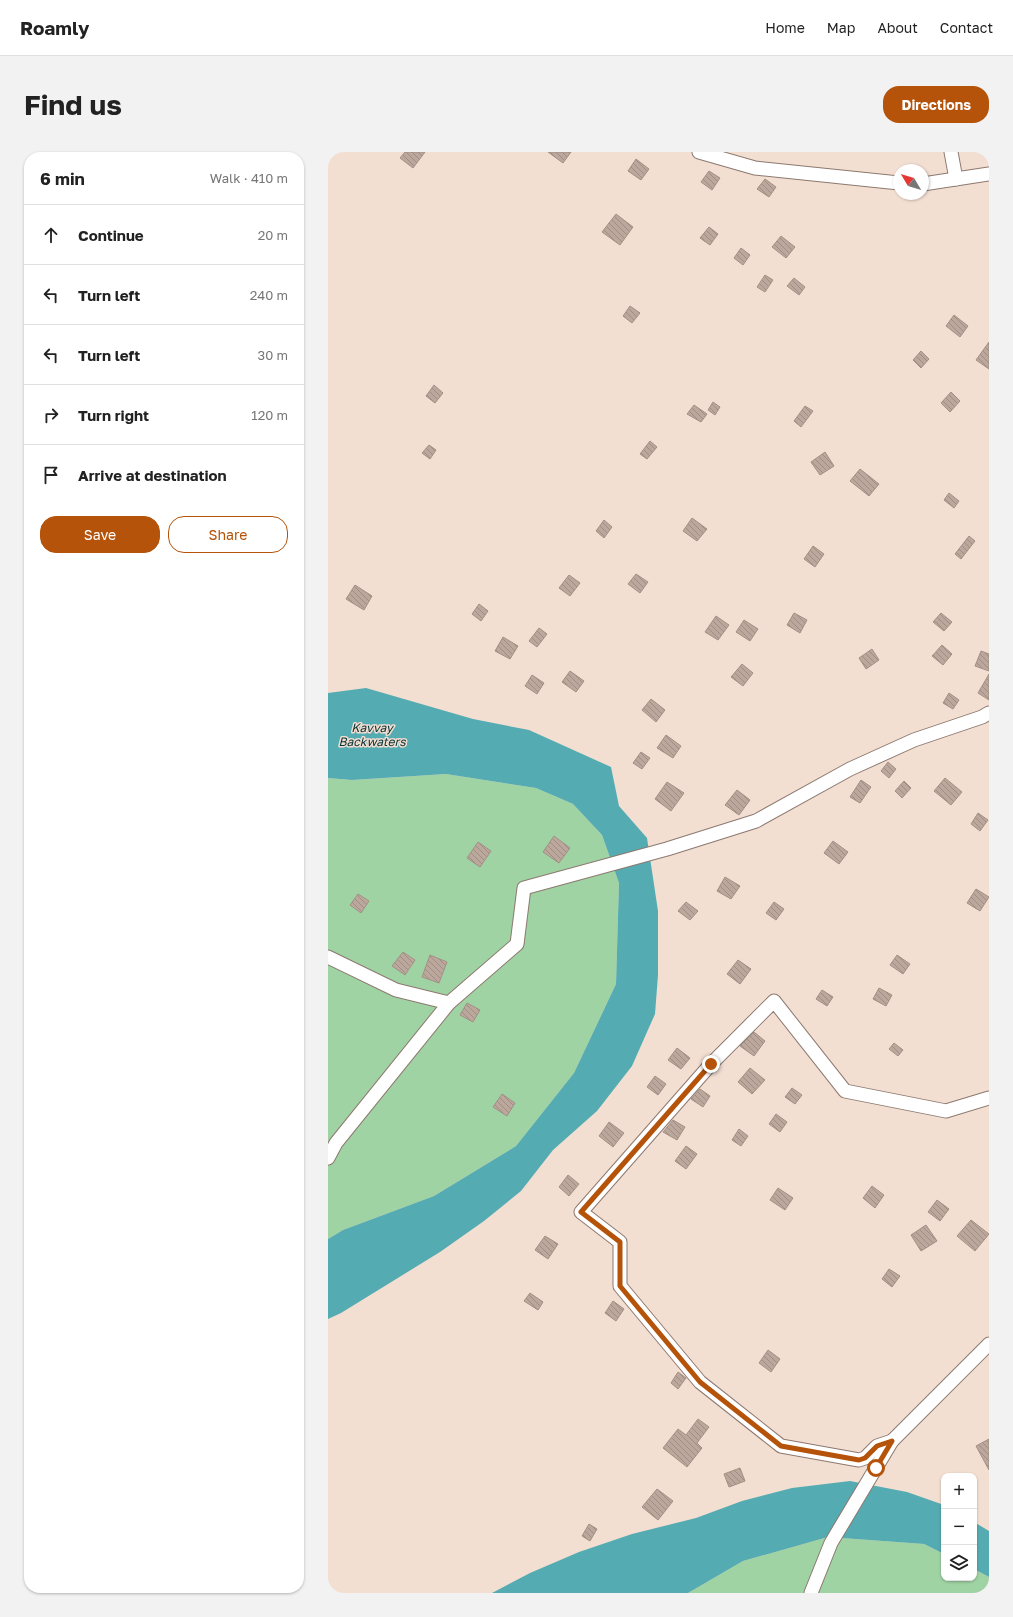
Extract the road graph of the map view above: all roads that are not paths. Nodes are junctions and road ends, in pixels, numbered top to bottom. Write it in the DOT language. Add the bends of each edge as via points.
graph roads {
  1 [pos="699,152"];
  2 [pos="951,152"];
  3 [pos="989,174"];
  4 [pos="956,179"];
  5 [pos="893,183"];
  6 [pos="929,183"];
  7 [pos="989,713"];
  8 [pos="328,957"];
  9 [pos="449,1003"];
  10 [pos="989,1098"];
  11 [pos="328,1158"];
  12 [pos="989,1344"];
  13 [pos="892,1441"];
  14 [pos="811,1593"];
  1 -- 5 [label="street" via="754,168"];
  2 -- 4 [label="street"];
  3 -- 4 [label="street"];
  4 -- 6 [label="street"];
  7 -- 9 [label="street" via="914,740 850,770 756,821 666,850 524,888 517,944"];
  8 -- 9 [label="street" via="396,990"];
  9 -- 11 [label="street" via="336,1143"];
  10 -- 13 [label="street" via="946,1111 845,1091 774,1001 711,1064 581,1212 620,1242 620,1286 700,1382 781,1446 859,1460 865,1458 877,1446"];
  12 -- 13 [label="street"];
  13 -- 14 [label="street" via="831,1543"];
}
